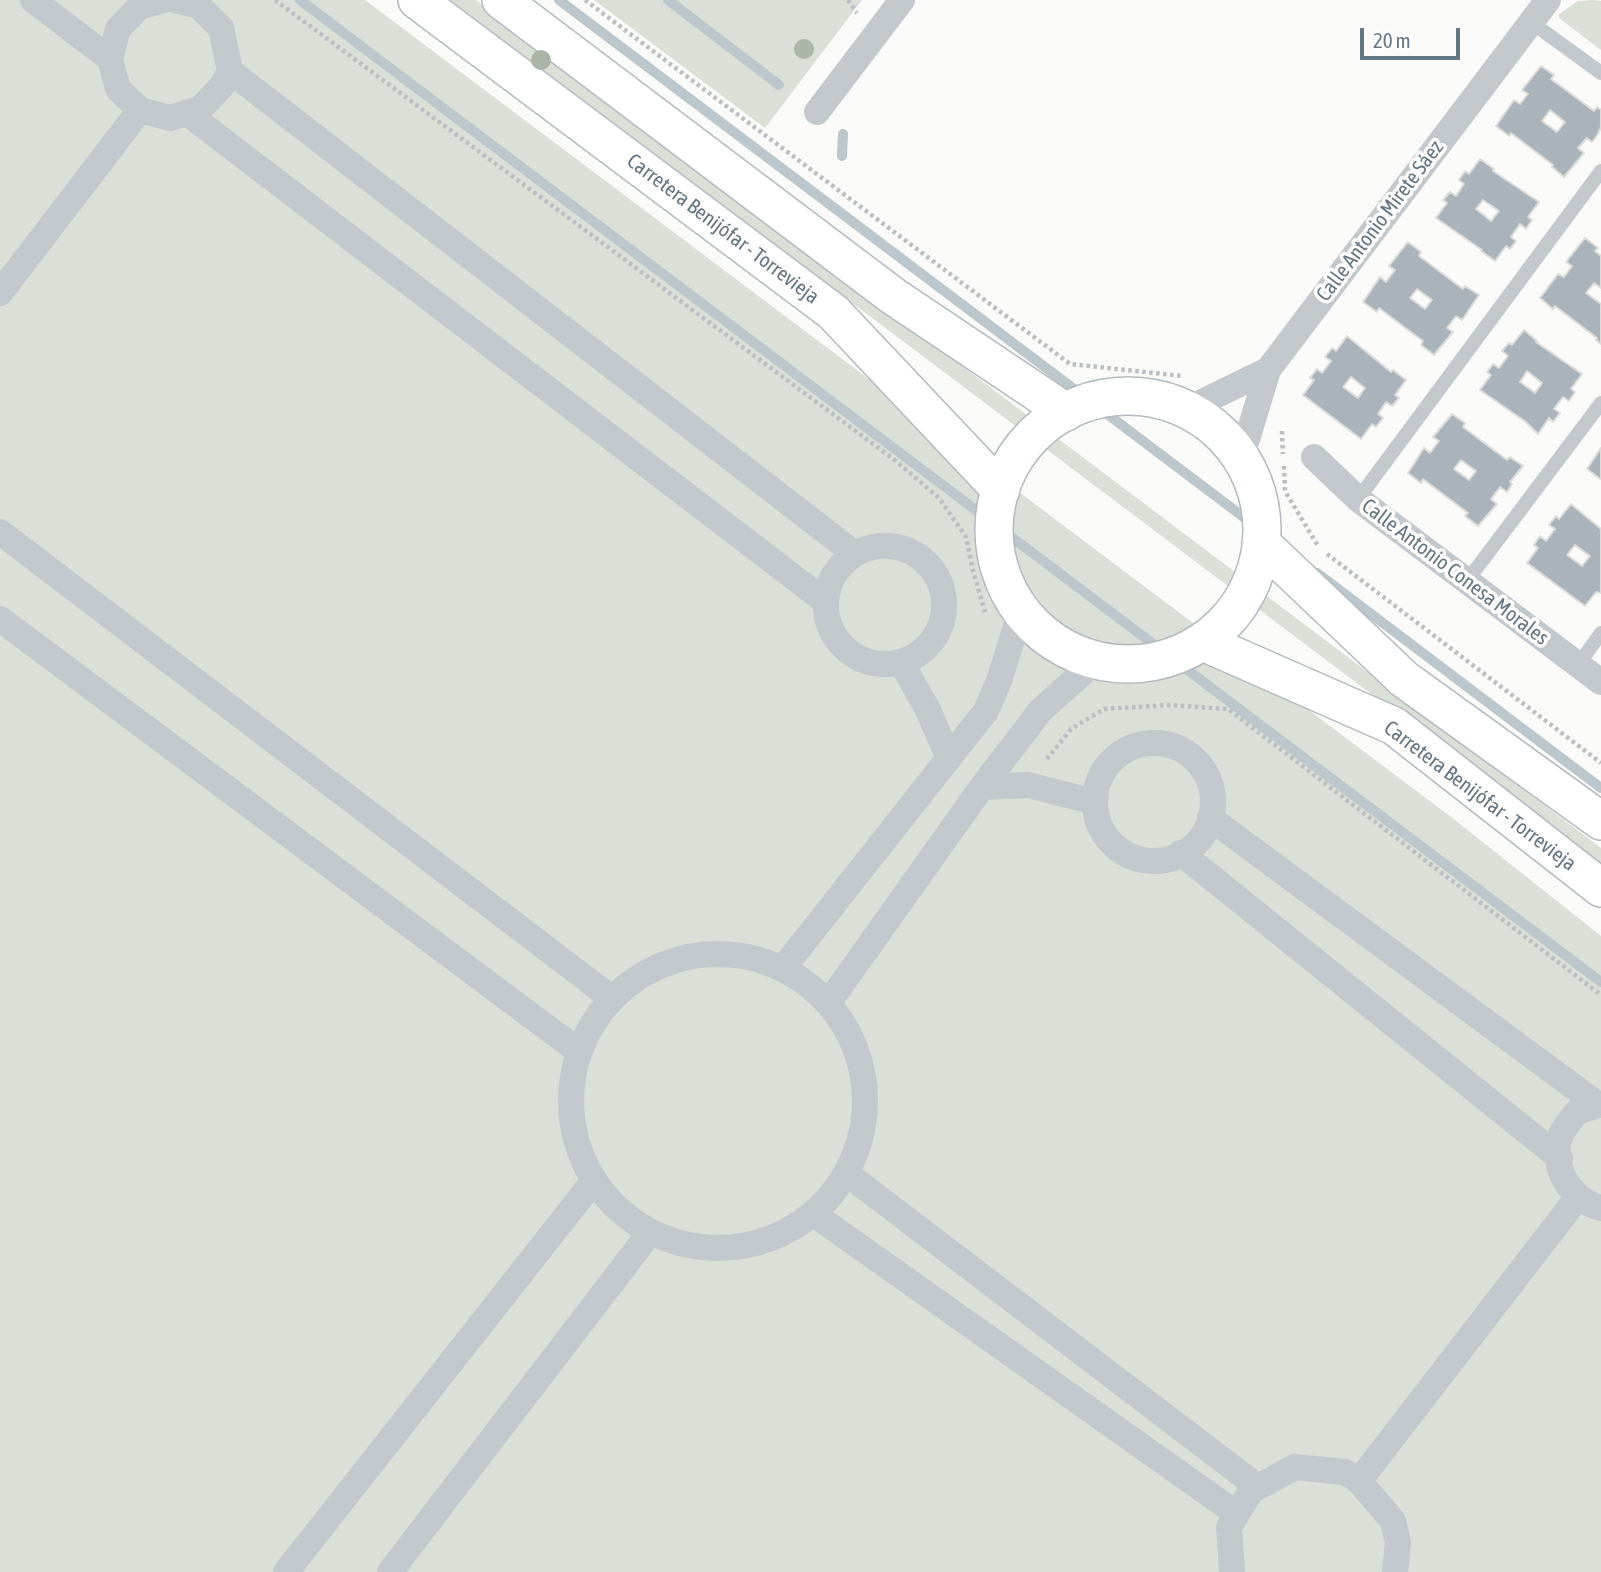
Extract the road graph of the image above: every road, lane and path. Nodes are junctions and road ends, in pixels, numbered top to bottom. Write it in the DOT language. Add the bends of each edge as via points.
graph roads {
  1 [pos="33,0"];
  2 [pos="175,0"];
  3 [pos="275,0"];
  4 [pos="417,0"];
  5 [pos="501,0"];
  6 [pos="585,0"];
  7 [pos="902,0"];
  8 [pos="1548,0"];
  9 [pos="144,2"];
  10 [pos="1531,22"];
  11 [pos="110,59"];
  12 [pos="230,71"];
  13 [pos="1601,73"];
  14 [pos="140,110"];
  15 [pos="817,112"];
  16 [pos="187,113"];
  17 [pos="1601,172"];
  18 [pos="0,293"];
  19 [pos="1268,370"];
  20 [pos="1190,393"];
  21 [pos="1260,395"];
  22 [pos="1601,403"];
  23 [pos="1066,412"];
  24 [pos="1314,457"];
  25 [pos="1241,459"];
  26 [pos="1001,490"];
  27 [pos="1358,499"];
  28 [pos="0,532"];
  29 [pos="1261,543"];
  30 [pos="856,554"];
  31 [pos="1467,581"];
  32 [pos="826,602"];
  33 [pos="1021,610"];
  34 [pos="0,619"];
  35 [pos="986,626"];
  36 [pos="1601,633"];
  37 [pos="1203,642"];
  38 [pos="1098,660"];
  39 [pos="901,662"];
  40 [pos="1578,665"];
  41 [pos="1601,682"];
  42 [pos="949,758"];
  43 [pos="1046,760"];
  44 [pos="1601,763"];
  45 [pos="982,787"];
  46 [pos="1095,802"];
  47 [pos="1210,818"];
  48 [pos="1601,821"];
  49 [pos="1181,853"];
  50 [pos="1601,888"];
  51 [pos="784,967"];
  52 [pos="1601,995"];
  53 [pos="610,997"];
  54 [pos="829,1002"];
  55 [pos="577,1050"];
  56 [pos="1599,1104"];
  57 [pos="1560,1158"];
  58 [pos="846,1173"];
  59 [pos="592,1183"];
  60 [pos="1589,1203"];
  61 [pos="815,1215"];
  62 [pos="649,1234"];
  63 [pos="1359,1482"];
  64 [pos="1258,1487"];
  65 [pos="1237,1514"];
  66 [pos="286,1572"];
  67 [pos="390,1572"];
  68 [pos="1232,1572"];
  69 [pos="1395,1572"];
  1 -- 11 [label="street"];
  2 -- 12 [label="street" via="199,6 221,28"];
  3 -- 35 [label="path" via="885,453 939,498 966,537"];
  4 -- 26 [label="main road, Carretera Benijófar - Torrevieja" via="833,312"];
  5 -- 23 [label="main road" via="893,296"];
  6 -- 20 [label="path" via="1070,364"];
  7 -- 15 [label="street"];
  8 -- 10 [label="street, Calle Antonio Mirete Sáez"];
  9 -- 11 [label="street" via="117,29"];
  10 -- 13 [label="lane"];
  10 -- 19 [label="street, Calle Antonio Mirete Sáez"];
  11 -- 14 [label="street" via="118,89"];
  12 -- 16 [label="street" via="200,109"];
  12 -- 30 [label="street"];
  14 -- 16 [label="street" via="170,118"];
  14 -- 18 [label="street"];
  16 -- 32 [label="street"];
  17 -- 27 [label="lane"];
  19 -- 20 [label="street, Calle Antonio Mirete Sáez"];
  19 -- 21 [label="street"];
  20 -- 23 [label="main road" via="1161,399 1117,396"];
  20 -- 25 [label="main road" via="1202,417 1234,446"];
  21 -- 25 [label="street"];
  21 -- 44 [label="path" via="1273,407 1282,427 1285,491 1320,549"];
  22 -- 31 [label="lane"];
  23 -- 26 [label="main road" via="1038,430 1010,465"];
  24 -- 27 [label="street, Calle Antonio Conesa Morales"];
  25 -- 29 [label="main road" via="1255,485 1263,528"];
  26 -- 33 [label="main road" via="995,507 995,552 1009,594"];
  27 -- 31 [label="street, Calle Antonio Conesa Morales"];
  28 -- 53 [label="street"];
  29 -- 37 [label="main road" via="1256,572 1236,611"];
  29 -- 48 [label="main road" via="1404,679"];
  30 -- 32 [label="street" via="840,567"];
  30 -- 39 [label="street" via="874,547 914,553 930,566 940,583 941,623 932,641"];
  31 -- 40 [label="street, Calle Antonio Conesa Morales"];
  32 -- 39 [label="street" via="827,620 848,651 873,662"];
  33 -- 38 [label="main road" via="1037,630 1055,642 1074,654"];
  33 -- 42 [label="street" via="986,711"];
  34 -- 55 [label="street"];
  36 -- 40 [label="lane"];
  37 -- 38 [label="main road" via="1162,660 1118,664"];
  37 -- 50 [label="main road, Carretera Benijófar - Torrevieja" via="1394,726"];
  38 -- 45 [label="street" via="1041,710"];
  39 -- 42 [label="street"];
  40 -- 41 [label="street, Calle Antonio Conesa Morales"];
  42 -- 51 [label="street"];
  43 -- 52 [label="path" via="1071,729 1104,709 1169,705 1228,709"];
  45 -- 46 [label="street" via="1028,785"];
  45 -- 54 [label="street"];
  46 -- 47 [label="street" via="1103,771 1115,757 1150,743 1168,745 1186,752 1209,781"];
  46 -- 49 [label="street" via="1101,830 1113,846 1130,857 1150,861"];
  47 -- 49 [label="street" via="1202,835"];
  47 -- 56 [label="street"];
  49 -- 57 [label="street"];
  51 -- 53 [label="street" via="724,951 662,962"];
  51 -- 54 [label="street"];
  53 -- 55 [label="street"];
  54 -- 58 [label="street" via="862,1062 865,1124"];
  55 -- 59 [label="street" via="569,1118"];
  56 -- 57 [label="street" via="1577,1112 1559,1139"];
  57 -- 60 [label="street" via="1559,1171"];
  58 -- 61 [label="street" via="843,1183"];
  58 -- 64 [label="street"];
  59 -- 62 [label="street"];
  59 -- 66 [label="street"];
  60 -- 63 [label="street"];
  61 -- 62 [label="street" via="797,1227 724,1250"];
  61 -- 65 [label="street"];
  62 -- 67 [label="street"];
  63 -- 64 [label="street" via="1345,1472 1295,1467"];
  63 -- 69 [label="street" via="1393,1521 1398,1542"];
  64 -- 65 [label="street"];
  65 -- 68 [label="street" via="1229,1527"];
}
